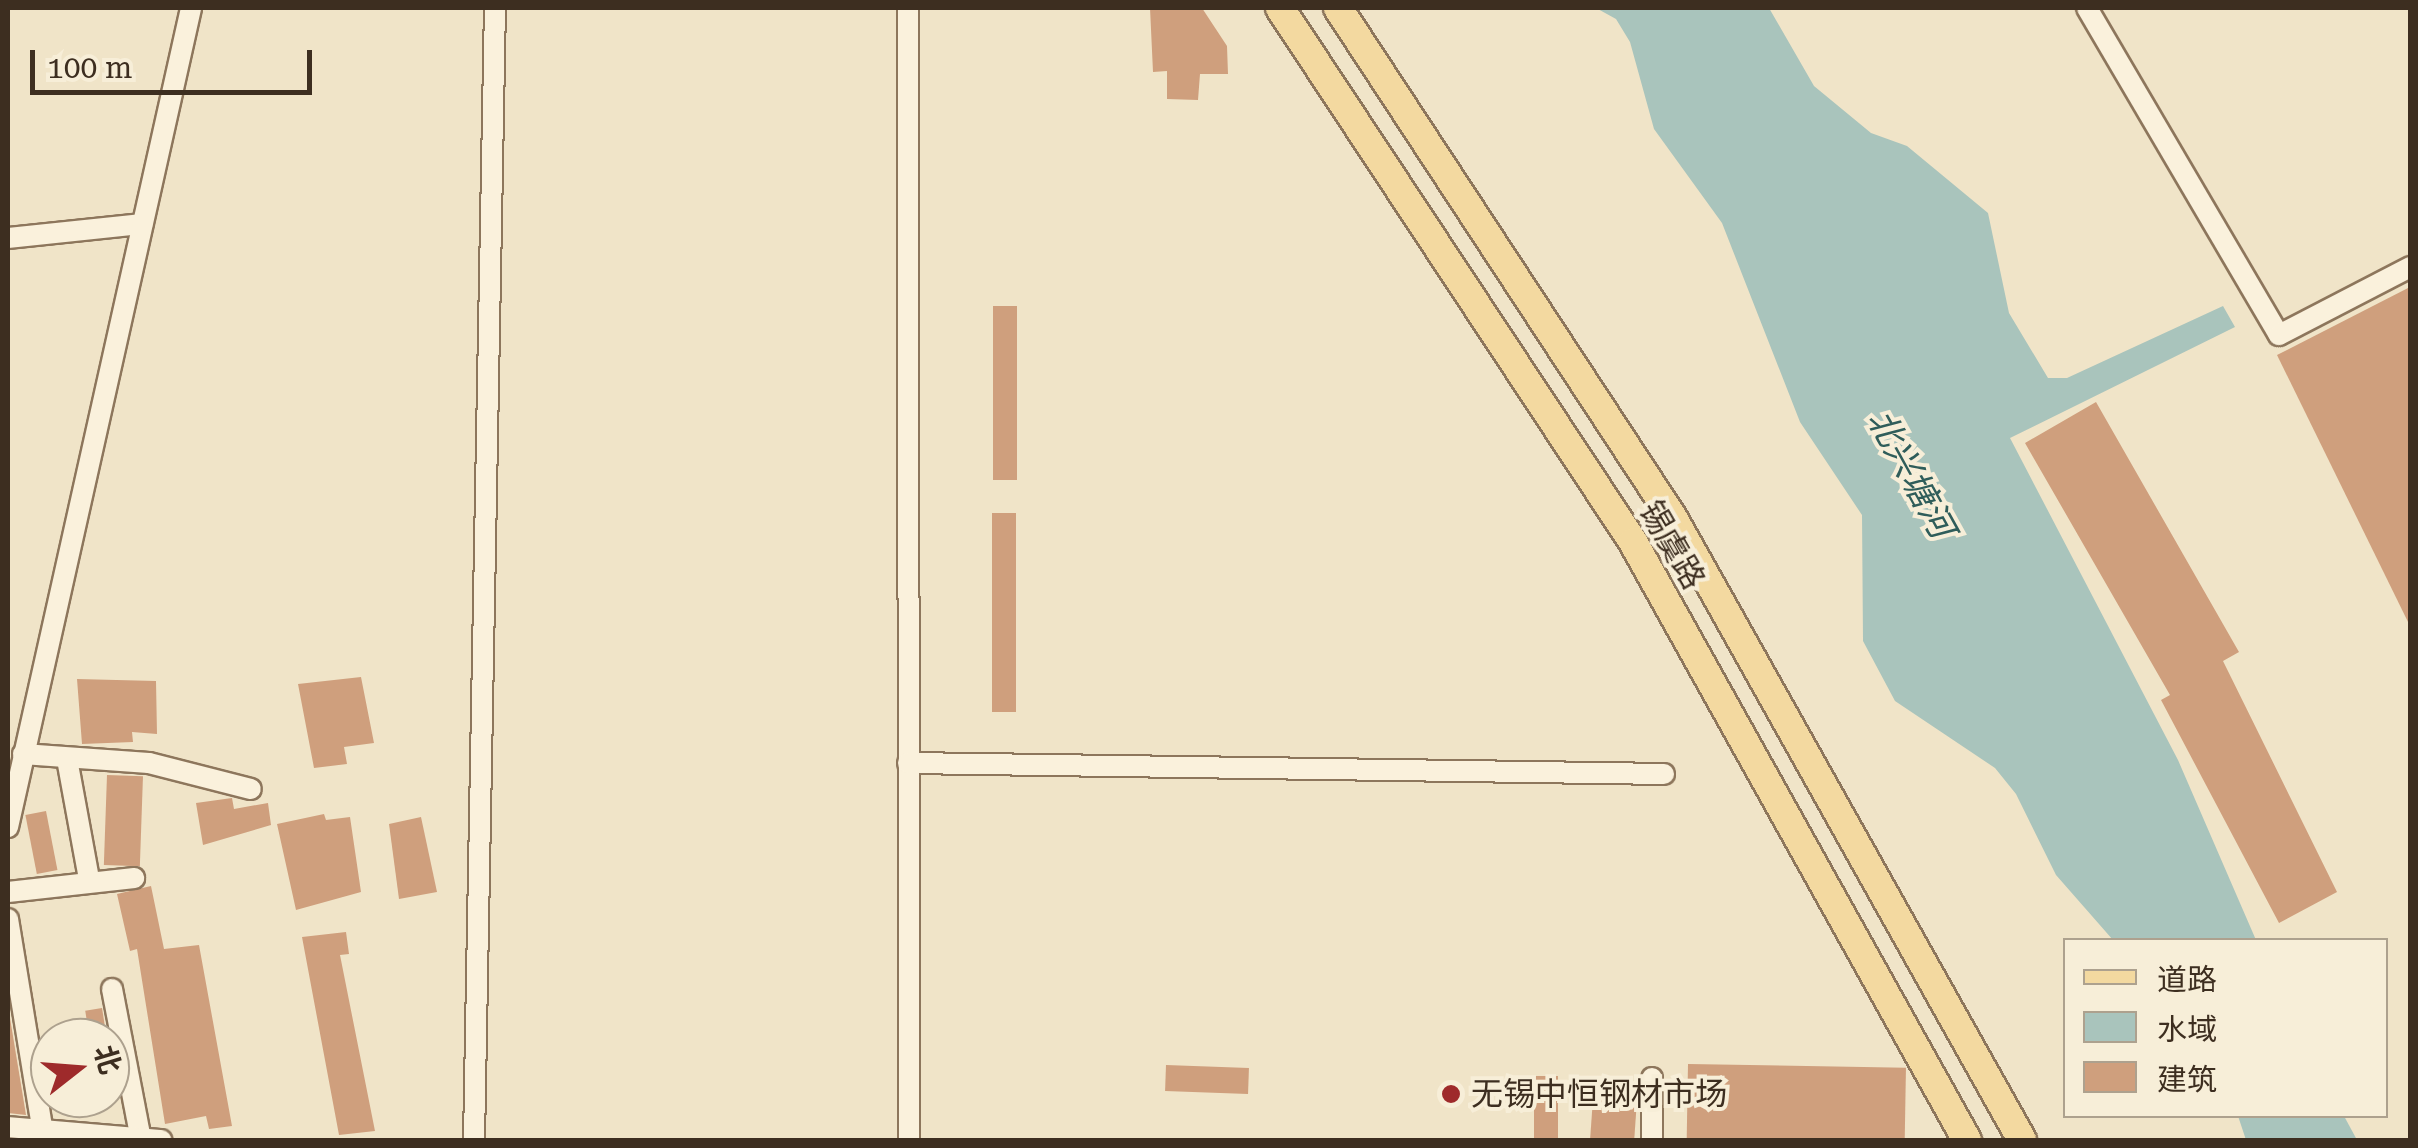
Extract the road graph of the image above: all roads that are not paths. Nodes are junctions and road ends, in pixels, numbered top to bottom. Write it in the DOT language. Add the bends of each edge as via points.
graph roads {
  1 [pos="192,8"];
  2 [pos="496,8"];
  3 [pos="908,8"];
  4 [pos="1280,8"];
  5 [pos="1338,8"];
  6 [pos="2087,8"];
  7 [pos="142,224"];
  8 [pos="8,238"];
  9 [pos="2410,268"];
  10 [pos="24,754"];
  11 [pos="68,759"];
  12 [pos="908,763"];
  13 [pos="1664,774"];
  14 [pos="251,789"];
  15 [pos="8,826"];
  16 [pos="134,878"];
  17 [pos="89,879"];
  18 [pos="8,892"];
  19 [pos="8,919"];
  20 [pos="112,989"];
  21 [pos="1652,1078"];
  22 [pos="8,1126"];
  23 [pos="43,1136"];
  24 [pos="148,1140"];
  25 [pos="474,1140"];
  26 [pos="908,1140"];
  27 [pos="1652,1140"];
  28 [pos="1967,1140"];
  29 [pos="2022,1140"];
  1 -- 7 [label="street"];
  2 -- 25 [label="street"];
  3 -- 12 [label="street"];
  4 -- 28 [label="main road, 锡虞路" via="1633,542"];
  5 -- 29 [label="main road, 锡虞路" via="1674,518"];
  6 -- 9 [label="street" via="2279,336"];
  7 -- 8 [label="street"];
  7 -- 10 [label="street"];
  10 -- 11 [label="street"];
  10 -- 15 [label="street"];
  11 -- 14 [label="street" via="149,763"];
  11 -- 17 [label="street"];
  12 -- 13 [label="street"];
  12 -- 26 [label="street"];
  16 -- 17 [label="street"];
  17 -- 18 [label="street"];
  19 -- 23 [label="street"];
  20 -- 24 [label="street"];
  21 -- 27 [label="street"];
  22 -- 23 [label="street"];
  23 -- 24 [label="street"];
}
